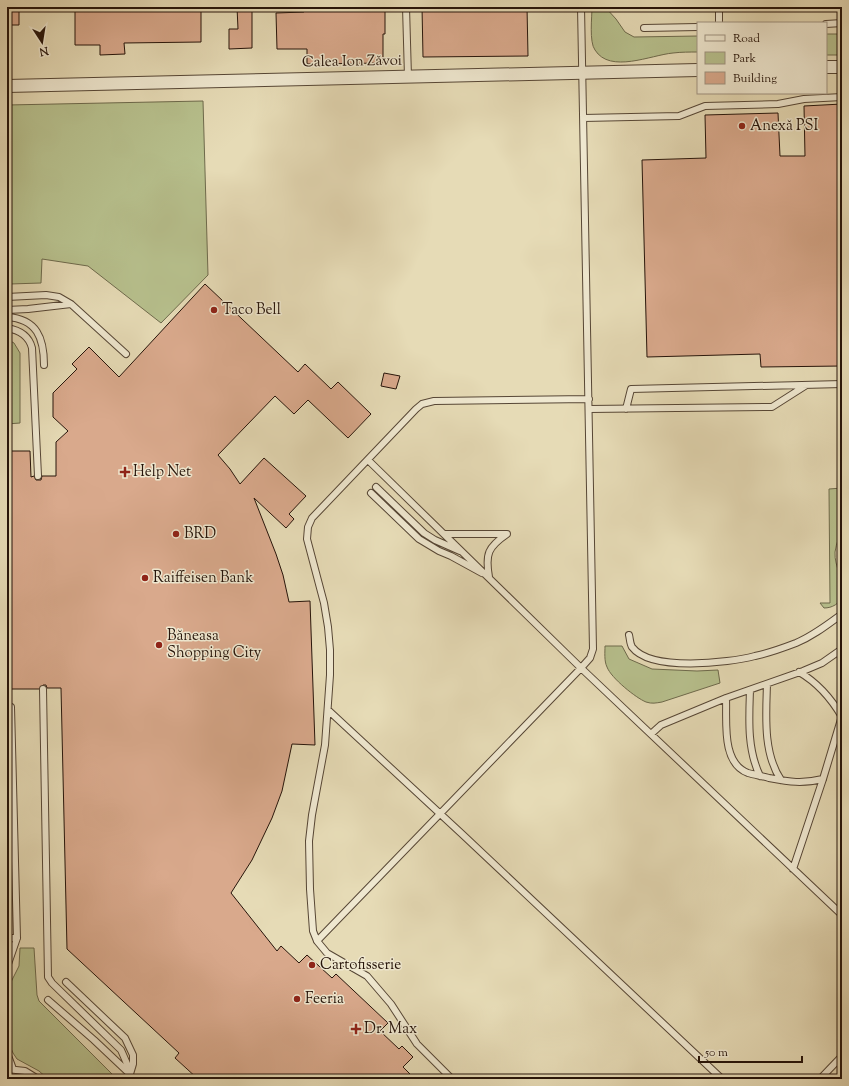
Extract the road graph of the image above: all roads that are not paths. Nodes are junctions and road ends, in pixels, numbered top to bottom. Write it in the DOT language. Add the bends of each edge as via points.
graph roads {
  1 [pos="406,7"];
  2 [pos="581,7"];
  3 [pos="719,7"];
  4 [pos="719,22"];
  5 [pos="842,23"];
  6 [pos="827,24"];
  7 [pos="697,27"];
  8 [pos="644,28"];
  9 [pos="827,67"];
  10 [pos="842,67"];
  11 [pos="697,70"];
  12 [pos="582,72"];
  13 [pos="408,77"];
  14 [pos="7,86"];
  15 [pos="842,97"];
  16 [pos="583,118"];
  17 [pos="7,297"];
  18 [pos="71,304"];
  19 [pos="7,310"];
  20 [pos="7,316"];
  21 [pos="7,328"];
  22 [pos="126,354"];
  23 [pos="44,365"];
  24 [pos="842,384"];
  25 [pos="807,385"];
  26 [pos="589,399"];
  27 [pos="626,409"];
  28 [pos="589,410"];
  29 [pos="368,460"];
  30 [pos="38,476"];
  31 [pos="376,487"];
  32 [pos="371,493"];
  33 [pos="445,534"];
  34 [pos="463,553"];
  35 [pos="489,578"];
  36 [pos="842,614"];
  37 [pos="629,635"];
  38 [pos="842,649"];
  39 [pos="581,668"];
  40 [pos="799,672"];
  41 [pos="767,684"];
  42 [pos="43,688"];
  43 [pos="750,690"];
  44 [pos="726,698"];
  45 [pos="7,707"];
  46 [pos="328,710"];
  47 [pos="842,717"];
  48 [pos="651,734"];
  49 [pos="760,776"];
  50 [pos="823,779"];
  51 [pos="781,780"];
  52 [pos="440,814"];
  53 [pos="793,869"];
  54 [pos="842,915"];
  55 [pos="7,938"];
  56 [pos="17,938"];
  57 [pos="317,941"];
  58 [pos="7,967"];
  59 [pos="66,982"];
  60 [pos="48,1000"];
  61 [pos="7,1053"];
  62 [pos="842,1056"];
  63 [pos="10,1069"];
  64 [pos="130,1077"];
  65 [pos="38,1079"];
  66 [pos="452,1079"];
  67 [pos="722,1079"];
  68 [pos="820,1079"];
  1 -- 13 [label="lane"];
  2 -- 12 [label="lane"];
  3 -- 4 [label="lane"];
  5 -- 6 [label="lane"];
  7 -- 8 [label="lane"];
  9 -- 10 [label="street"];
  11 -- 12 [label="street, Calea Ion Zăvoi"];
  12 -- 13 [label="street, Calea Ion Zăvoi"];
  12 -- 16 [label="lane"];
  13 -- 14 [label="street, Calea Ion Zăvoi"];
  15 -- 16 [label="lane" via="804,98 778,104 705,106 679,116"];
  16 -- 26 [label="lane"];
  17 -- 18 [label="lane" via="46,295"];
  18 -- 19 [label="lane"];
  18 -- 22 [label="lane"];
  20 -- 23 [label="lane" via="26,321 38,332 42,340"];
  21 -- 30 [label="lane" via="24,335 30,340 32,348"];
  24 -- 25 [label="lane"];
  25 -- 27 [label="lane" via="772,407"];
  25 -- 27 [label="lane" via="631,389"];
  26 -- 28 [label="lane"];
  26 -- 29 [label="lane" via="428,402 416,409"];
  27 -- 28 [label="lane"];
  28 -- 39 [label="lane" via="593,649 590,658"];
  29 -- 33 [label="lane"];
  29 -- 46 [label="lane" via="312,518 308,527 308,539 328,627"];
  31 -- 34 [label="lane" via="424,533"];
  32 -- 35 [label="lane" via="419,539"];
  33 -- 34 [label="lane"];
  33 -- 35 [label="lane" via="507,534 494,542 488,555 486,564"];
  34 -- 35 [label="lane"];
  35 -- 39 [label="lane"];
  36 -- 37 [label="lane" via="813,635 796,643 756,656 720,661 688,664 654,660 639,654 631,646"];
  38 -- 40 [label="lane" via="822,663"];
  39 -- 48 [label="lane"];
  39 -- 52 [label="lane"];
  40 -- 41 [label="lane"];
  40 -- 47 [label="lane" via="822,689"];
  41 -- 43 [label="lane"];
  41 -- 51 [label="lane" via="769,751 772,764"];
  42 -- 64 [label="lane" via="48,978 121,1050 126,1058"];
  43 -- 44 [label="lane"];
  43 -- 49 [label="lane" via="752,752"];
  44 -- 48 [label="lane" via="661,725"];
  44 -- 49 [label="lane" via="727,742 731,757 742,769"];
  45 -- 56 [label="lane" via="11,707"];
  46 -- 52 [label="lane"];
  46 -- 57 [label="lane" via="325,745 309,841 312,920"];
  47 -- 50 [label="lane"];
  48 -- 53 [label="lane"];
  49 -- 51 [label="lane"];
  50 -- 51 [label="lane" via="808,782"];
  50 -- 53 [label="lane"];
  52 -- 57 [label="lane"];
  52 -- 67 [label="lane"];
  53 -- 54 [label="lane"];
  55 -- 56 [label="lane"];
  56 -- 58 [label="lane"];
  57 -- 66 [label="lane" via="327,953 367,976 391,1004 417,1044"];
  59 -- 64 [label="lane" via="125,1038 133,1055"];
  60 -- 64 [label="lane" via="94,1040"];
  61 -- 63 [label="lane"];
  62 -- 68 [label="lane"];
  63 -- 65 [label="lane" via="25,1071"];
}
